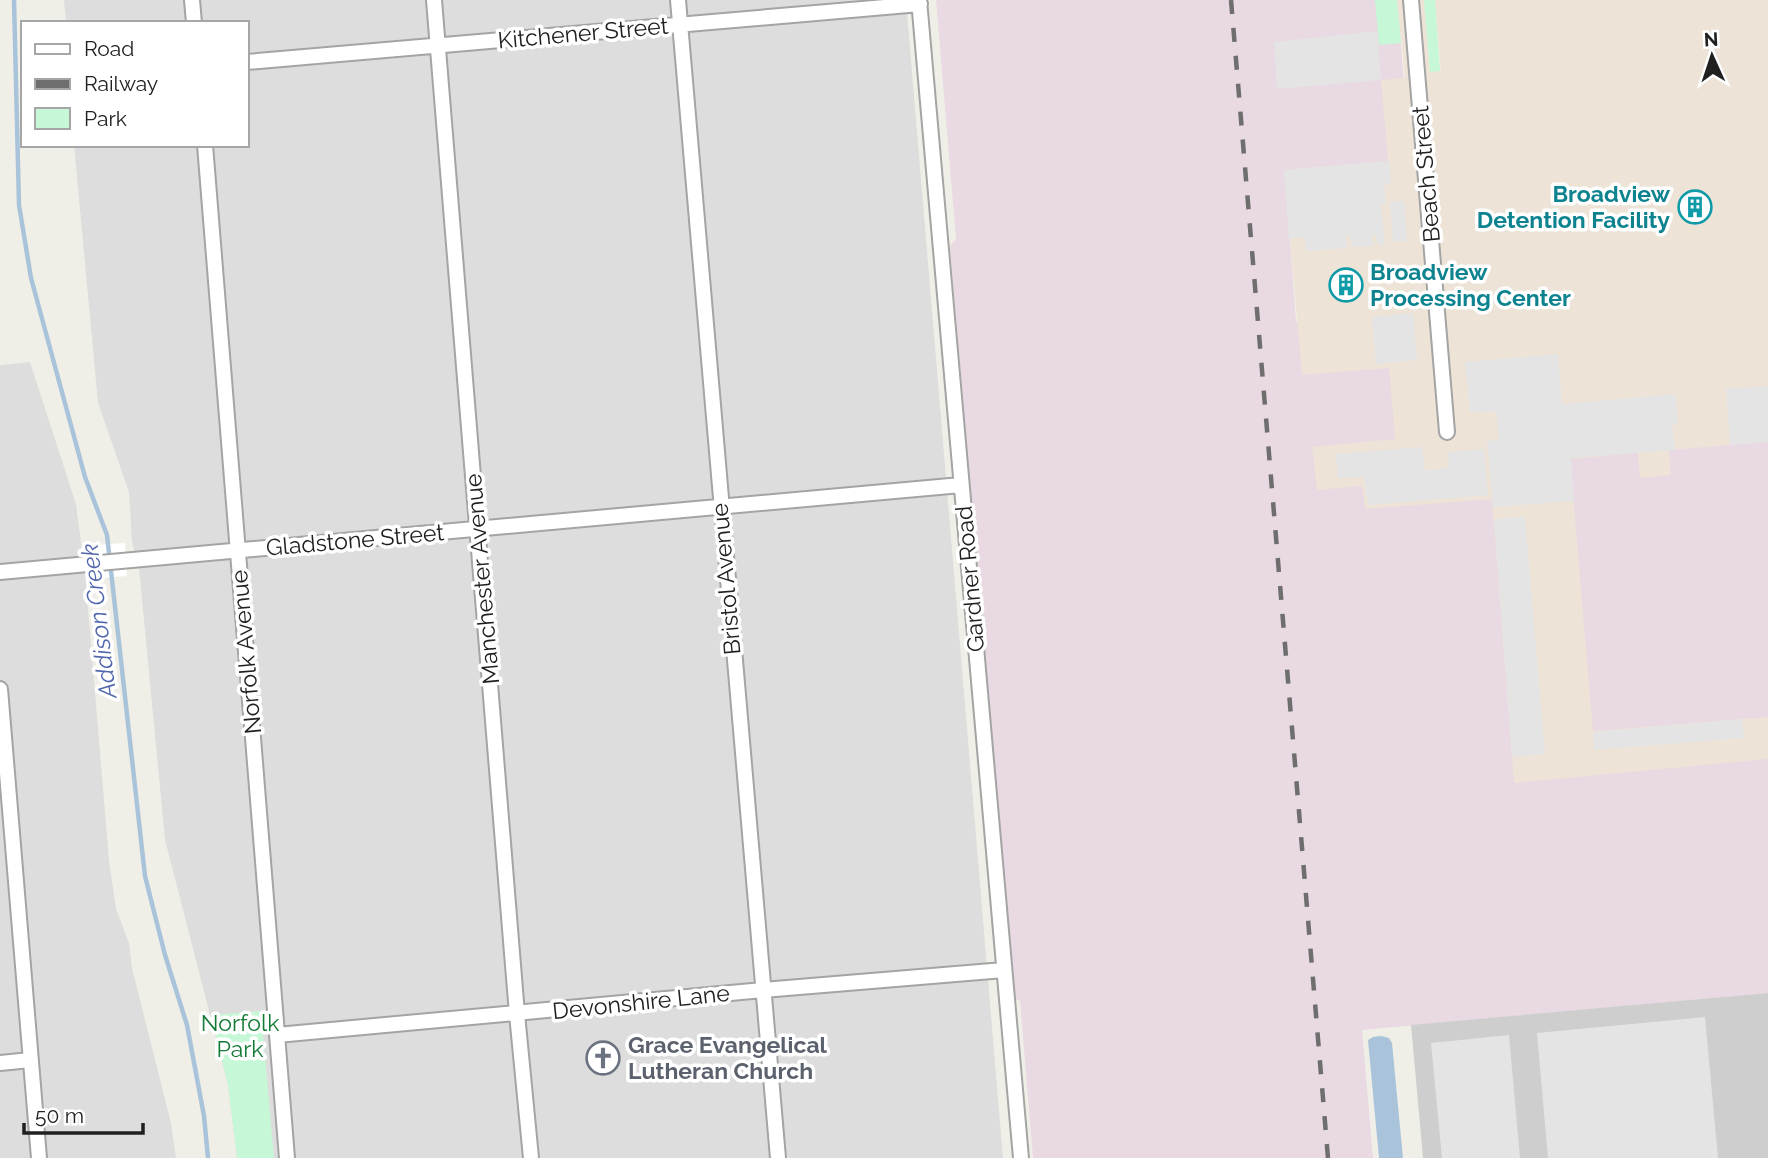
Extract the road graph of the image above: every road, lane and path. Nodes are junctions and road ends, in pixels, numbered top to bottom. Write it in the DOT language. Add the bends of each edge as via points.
graph roads {
  1 [pos="192,0"];
  2 [pos="435,0"];
  3 [pos="678,0"];
  4 [pos="1411,0"];
  5 [pos="919,2"];
  6 [pos="194,21"];
  7 [pos="680,24"];
  8 [pos="439,46"];
  9 [pos="248,62"];
  10 [pos="205,147"];
  11 [pos="1447,432"];
  12 [pos="961,485"];
  13 [pos="720,506"];
  14 [pos="478,528"];
  15 [pos="237,551"];
  16 [pos="0,572"];
  17 [pos="0,690"];
  18 [pos="1004,970"];
  19 [pos="763,990"];
  20 [pos="517,1014"];
  21 [pos="277,1035"];
  22 [pos="30,1060"];
  23 [pos="0,1063"];
  24 [pos="39,1158"];
  25 [pos="287,1158"];
  26 [pos="531,1158"];
  27 [pos="778,1158"];
  28 [pos="1021,1158"];
  1 -- 6 [label="street"];
  2 -- 8 [label="street, Manchester Avenue"];
  3 -- 7 [label="street, Bristol Avenue"];
  4 -- 11 [label="street, Beach Street"];
  5 -- 7 [label="street, Kitchener Street"];
  5 -- 12 [label="street, Gardner Road"];
  7 -- 8 [label="street, Kitchener Street"];
  7 -- 13 [label="street, Bristol Avenue"];
  8 -- 9 [label="street, Kitchener Street"];
  8 -- 14 [label="street, Manchester Avenue"];
  10 -- 15 [label="street, Norfolk Avenue"];
  12 -- 13 [label="street, Gladstone Street"];
  12 -- 18 [label="street, Gardner Road"];
  13 -- 14 [label="street, Gladstone Street"];
  13 -- 19 [label="street, Bristol Avenue"];
  14 -- 15 [label="street, Gladstone Street"];
  14 -- 20 [label="street, Manchester Avenue"];
  15 -- 16 [label="street, Gladstone Street"];
  15 -- 21 [label="street, Norfolk Avenue"];
  17 -- 22 [label="street"];
  18 -- 19 [label="street, Devonshire Lane"];
  18 -- 28 [label="street, Gardner Road"];
  19 -- 20 [label="street, Devonshire Lane"];
  19 -- 27 [label="street, Bristol Avenue"];
  20 -- 21 [label="street, Devonshire Lane"];
  20 -- 26 [label="street, Manchester Avenue"];
  21 -- 25 [label="street, Norfolk Avenue"];
  22 -- 23 [label="street"];
  22 -- 24 [label="street"];
}
